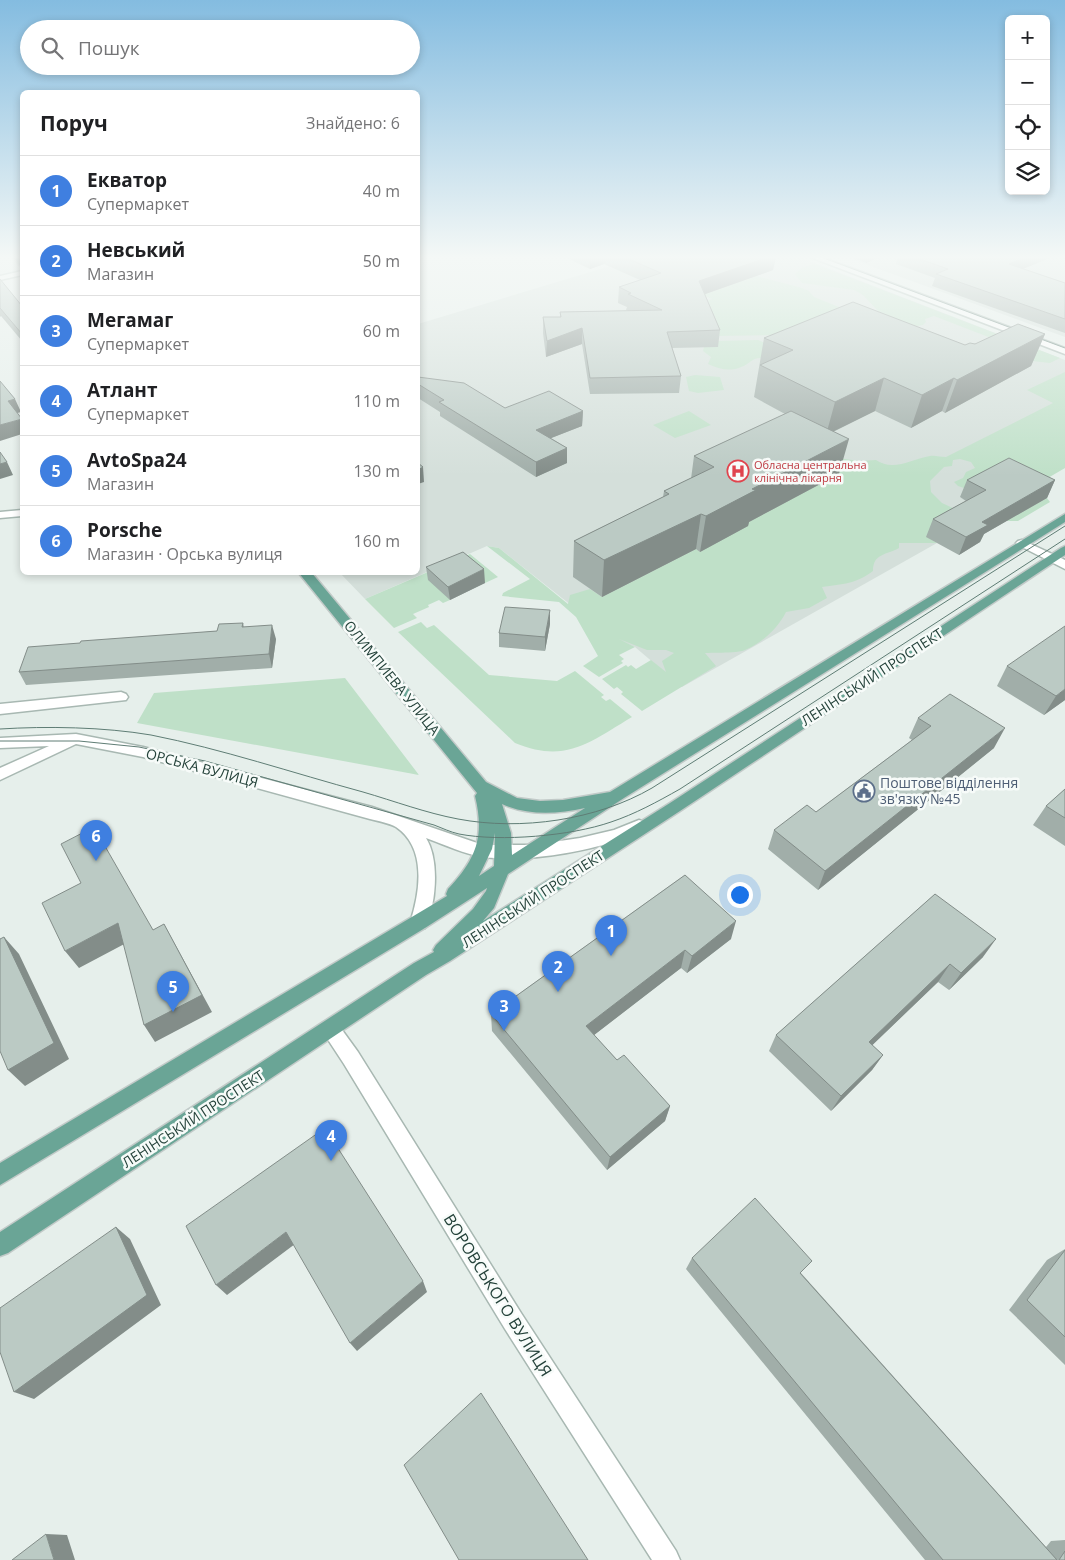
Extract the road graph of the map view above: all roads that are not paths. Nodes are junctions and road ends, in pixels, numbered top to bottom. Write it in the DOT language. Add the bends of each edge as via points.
graph roads {
  1 [pos="1008,330"];
  2 [pos="1065,351"];
  3 [pos="20,513"];
  4 [pos="0,515"];
  5 [pos="1065,517"];
  6 [pos="1022,543"];
  7 [pos="1065,550"];
  8 [pos="1058,562"];
  9 [pos="306,575"];
  10 [pos="121,697"];
  11 [pos="0,709"];
  12 [pos="76,740"];
  13 [pos="0,743"];
  14 [pos="0,774"];
  15 [pos="480,784"];
  16 [pos="619,794"];
  17 [pos="675,807"];
  18 [pos="400,822"];
  19 [pos="483,851"];
  20 [pos="505,851"];
  21 [pos="533,852"];
  22 [pos="501,871"];
  23 [pos="419,923"];
  24 [pos="420,969"];
  25 [pos="330,1029"];
  26 [pos="0,1176"];
  27 [pos="0,1245"];
  28 [pos="667,1560"];
  1 -- 2 [label="street"];
  3 -- 4 [label="street"];
  5 -- 6 [label="main road"];
  6 -- 8 [label="street"];
  6 -- 16 [label="main road"];
  7 -- 8 [label="main road, ЛЕНІНСЬКИЙ ПРОСПЕКТ"];
  8 -- 17 [label="main road, ЛЕНІНСЬКИЙ ПРОСПЕКТ"];
  9 -- 15 [label="main road, ОЛИМПИЕВА УЛИЦА"];
  10 -- 11 [label="street"];
  12 -- 13 [label="street, ОРСЬКА ВУЛИЦЯ"];
  12 -- 14 [label="street"];
  12 -- 18 [label="street, ОРСЬКА ВУЛИЦЯ" via="143,752"];
  15 -- 16 [label="main road" via="518,804 537,807 586,803"];
  15 -- 19 [label="main road" via="488,809 488,837"];
  15 -- 20 [label="main road, ОЛИМПИЕВА УЛИЦА" via="497,808"];
  16 -- 21 [label="main road"];
  17 -- 21 [label="street, ОРСЬКА ВУЛИЦЯ" via="618,836"];
  17 -- 24 [label="main road, ЛЕНІНСЬКИЙ ПРОСПЕКТ"];
  18 -- 19 [label="street, ОРСЬКА ВУЛИЦЯ"];
  18 -- 23 [label="street" via="421,843 427,885"];
  19 -- 20 [label="street, ОРСЬКА ВУЛИЦЯ"];
  19 -- 23 [label="main road" via="470,877"];
  20 -- 21 [label="street, ОРСЬКА ВУЛИЦЯ"];
  20 -- 22 [label="main road, ОЛИМПИЕВА УЛИЦА"];
  21 -- 22 [label="main road"];
  22 -- 23 [label="main road"];
  22 -- 24 [label="main road, ОЛИМПИЕВА УЛИЦА" via="488,904"];
  23 -- 26 [label="main road"];
  24 -- 25 [label="main road, ЛЕНІНСЬКИЙ ПРОСПЕКТ"];
  25 -- 27 [label="main road, ЛЕНІНСЬКИЙ ПРОСПЕКТ"];
  25 -- 28 [label="street, ВОРОВСЬКОГО ВУЛИЦЯ" via="352,1058 513,1321"];
}
